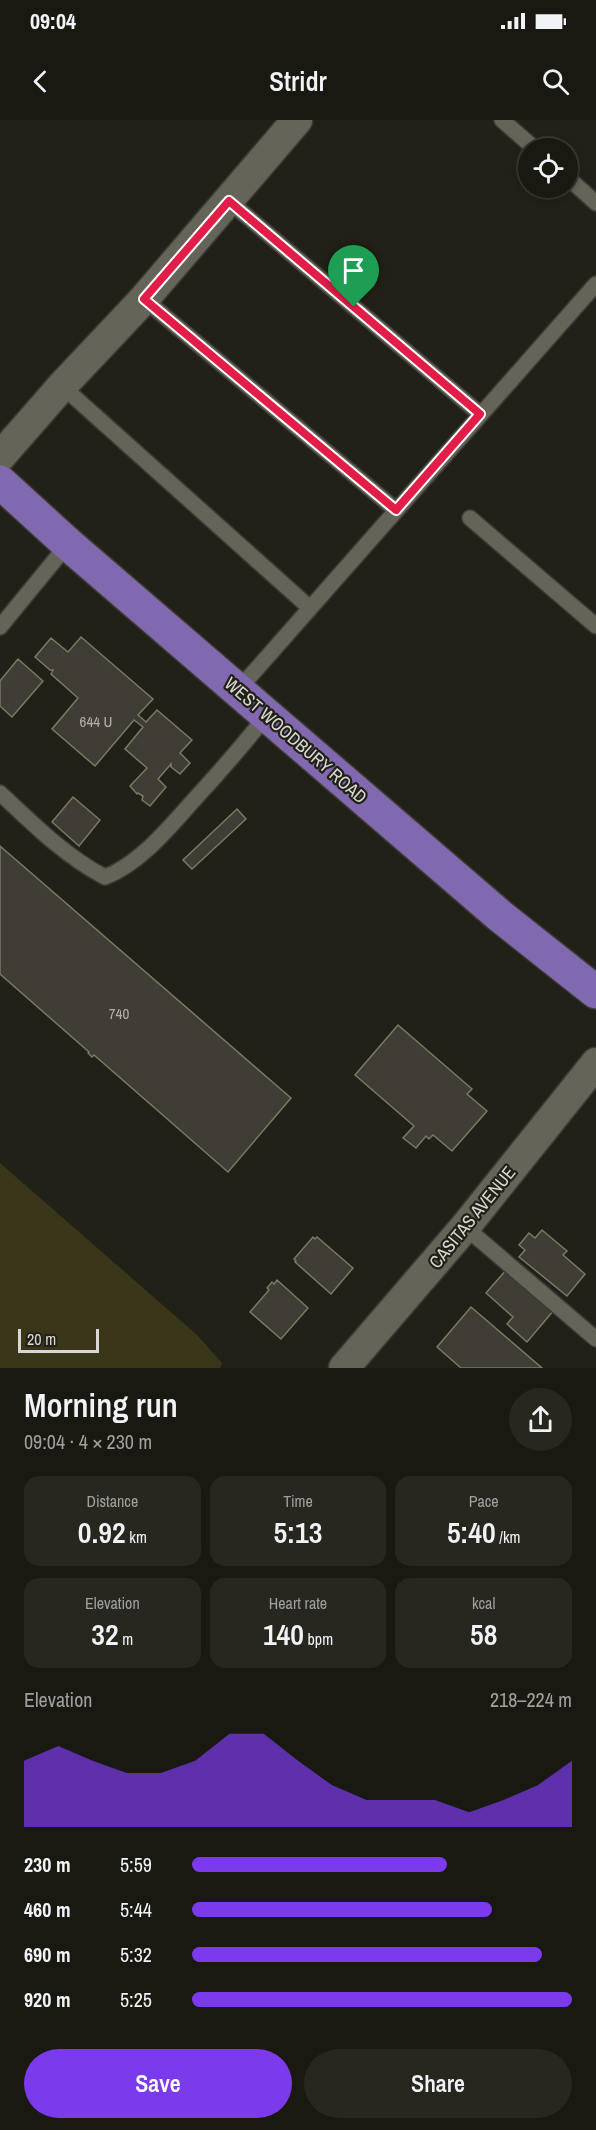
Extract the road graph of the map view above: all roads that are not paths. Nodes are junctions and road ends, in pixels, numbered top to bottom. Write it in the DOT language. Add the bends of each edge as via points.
graph roads {
  1 [pos="297,120"];
  2 [pos="502,120"];
  3 [pos="523,138"];
  4 [pos="578,187"];
  5 [pos="229,201"];
  6 [pos="596,203"];
  7 [pos="596,284"];
  8 [pos="144,299"];
  9 [pos="62,386"];
  10 [pos="480,414"];
  11 [pos="0,457"];
  12 [pos="0,482"];
  13 [pos="396,510"];
  14 [pos="470,518"];
  15 [pos="68,544"];
  16 [pos="309,608"];
  17 [pos="596,626"];
  18 [pos="0,627"];
  19 [pos="238,690"];
  20 [pos="267,716"];
  21 [pos="0,794"];
  22 [pos="596,992"];
  23 [pos="596,1063"];
  24 [pos="465,1227"];
  25 [pos="596,1340"];
  26 [pos="344,1368"];
  1 -- 5 [label="street"];
  2 -- 3 [label="lane"];
  4 -- 6 [label="lane"];
  5 -- 8 [label="street"];
  5 -- 10 [label="lane"];
  7 -- 10 [label="lane"];
  8 -- 9 [label="street"];
  8 -- 13 [label="lane"];
  9 -- 11 [label="street"];
  9 -- 16 [label="lane"];
  10 -- 13 [label="lane"];
  12 -- 15 [label="main road, WEST WOODBURY ROAD"];
  13 -- 16 [label="lane"];
  14 -- 17 [label="lane"];
  15 -- 18 [label="lane"];
  15 -- 19 [label="main road, WEST WOODBURY ROAD"];
  16 -- 19 [label="lane"];
  19 -- 20 [label="main road, WEST WOODBURY ROAD"];
  20 -- 21 [label="lane" via="157,840 118,872 105,877 86,867"];
  20 -- 22 [label="main road, WEST WOODBURY ROAD" via="500,916"];
  23 -- 24 [label="street, CASITAS AVENUE"];
  24 -- 25 [label="lane"];
  24 -- 26 [label="street, CASITAS AVENUE"];
}
